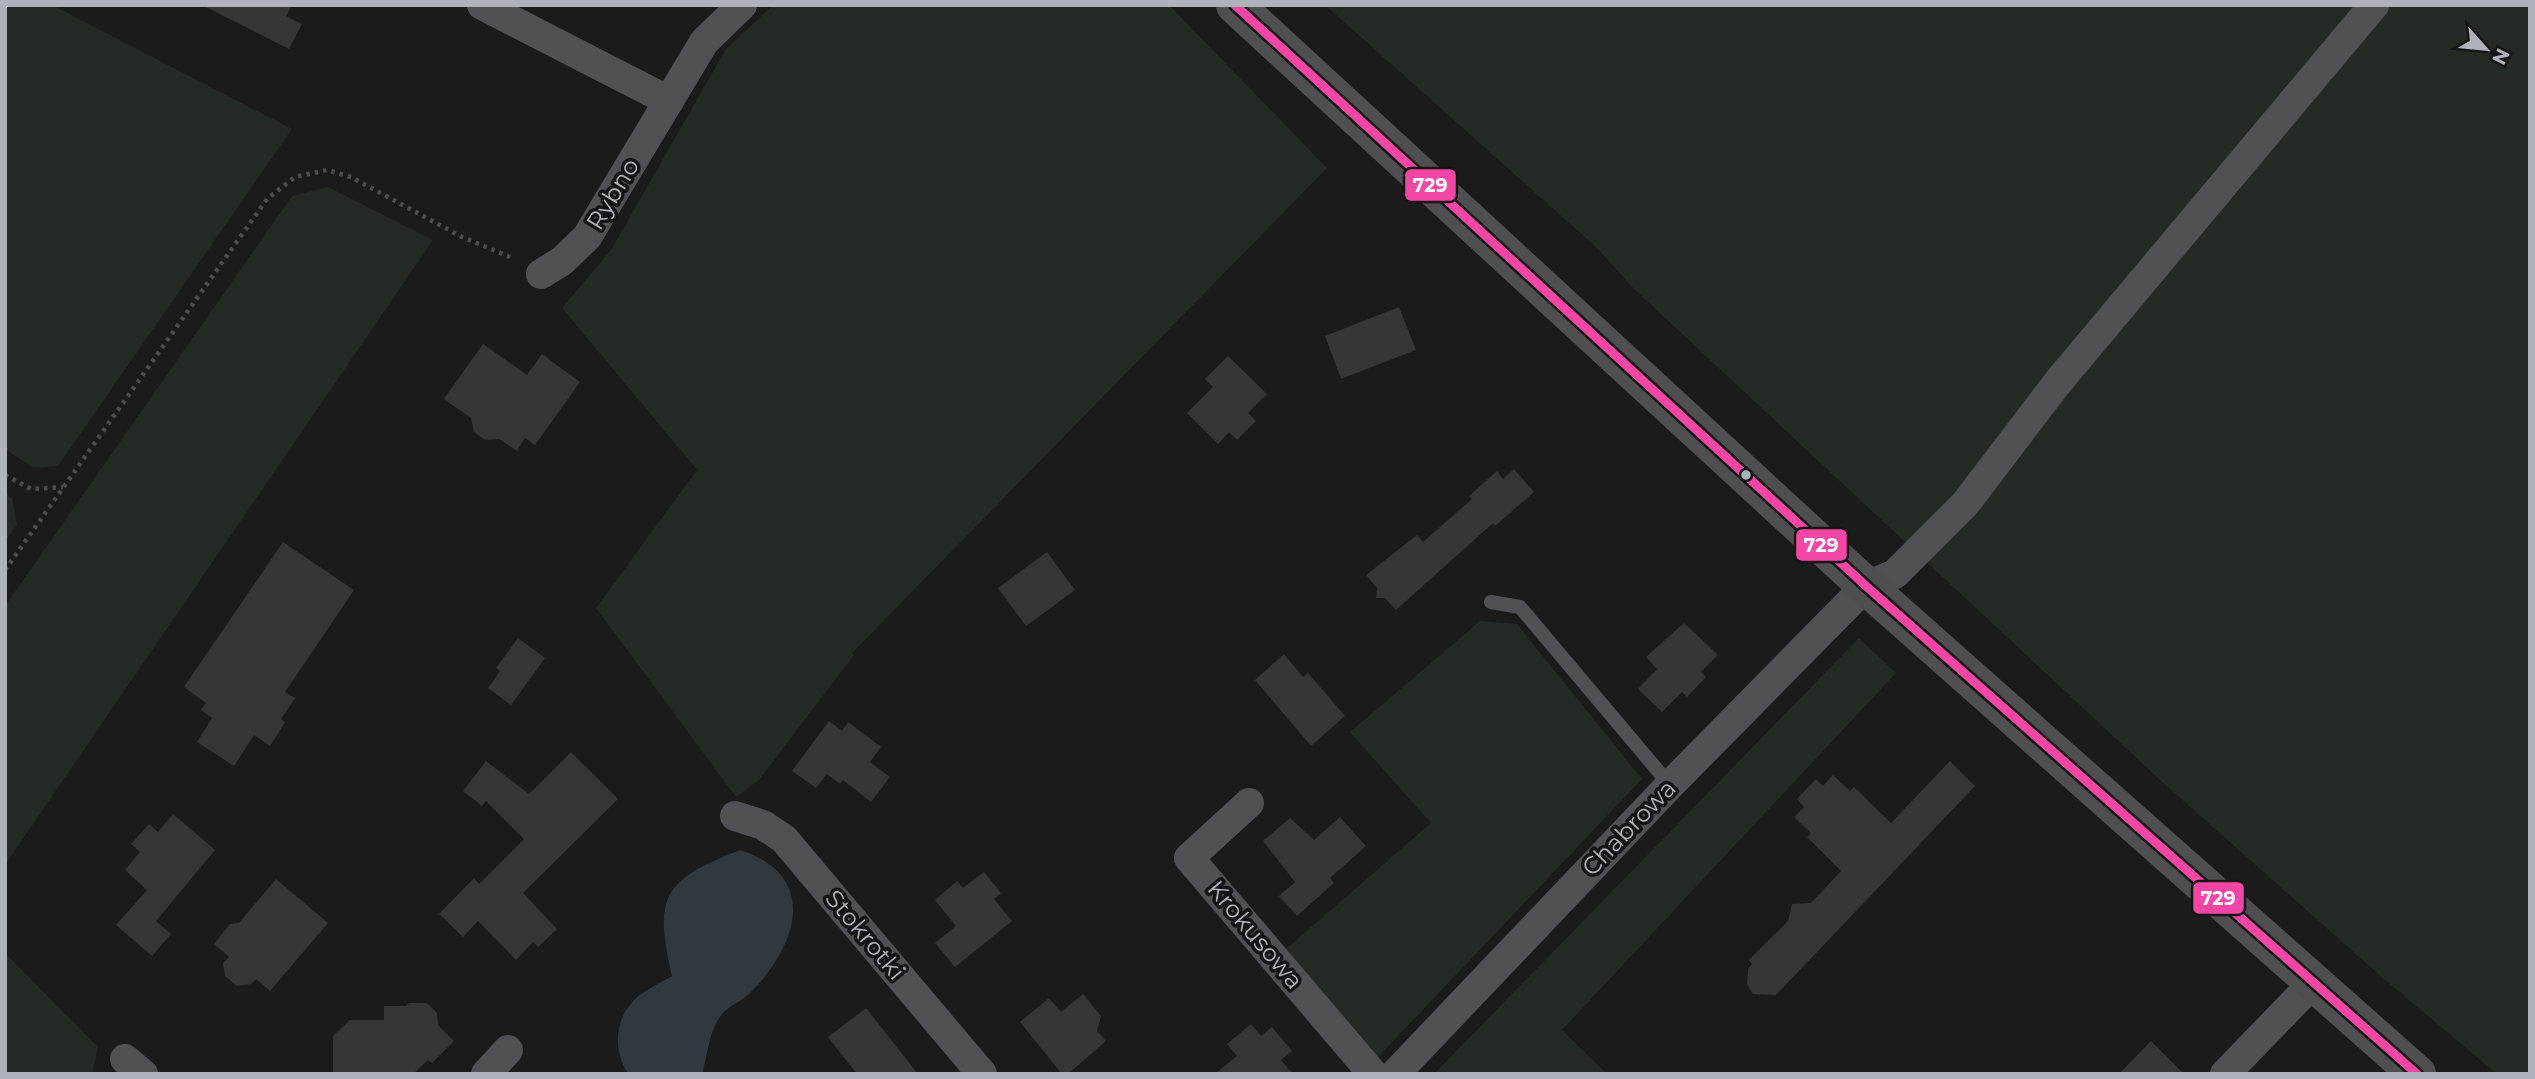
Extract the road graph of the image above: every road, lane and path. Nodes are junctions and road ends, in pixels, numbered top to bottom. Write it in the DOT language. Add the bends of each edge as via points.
graph roads {
  1 [pos="482,5"];
  2 [pos="742,5"];
  3 [pos="1234,5"];
  4 [pos="2374,5"];
  5 [pos="669,101"];
  6 [pos="541,274"];
  7 [pos="5,475"];
  8 [pos="63,487"];
  9 [pos="5,570"];
  10 [pos="1866,586"];
  11 [pos="1491,602"];
  12 [pos="1670,785"];
  13 [pos="1249,803"];
  14 [pos="735,816"];
  15 [pos="2314,982"];
  16 [pos="508,1050"];
  17 [pos="486,1074"];
  18 [pos="982,1074"];
  19 [pos="1373,1074"];
  20 [pos="1395,1074"];
  21 [pos="2225,1074"];
  22 [pos="2417,1074"];
  1 -- 5 [label="street"];
  2 -- 5 [label="street, Rybno" via="704,42"];
  3 -- 10 [label="street"];
  4 -- 10 [label="street" via="2058,382 1965,504 1895,574"];
  5 -- 6 [label="street, Rybno" via="587,237"];
  6 -- 8 [label="path" via="351,177 327,170 295,177 267,199"];
  7 -- 8 [label="path" via="31,489"];
  8 -- 9 [label="path"];
  10 -- 12 [label="street, Chabrowa"];
  10 -- 15 [label="street"];
  11 -- 12 [label="lane" via="1520,607"];
  12 -- 20 [label="street, Chabrowa"];
  13 -- 19 [label="street, Krokusowa" via="1189,858"];
  14 -- 18 [label="street, Stokrotki" via="763,825 784,839"];
  15 -- 21 [label="street"];
  15 -- 22 [label="street"];
  16 -- 17 [label="street"];
}
